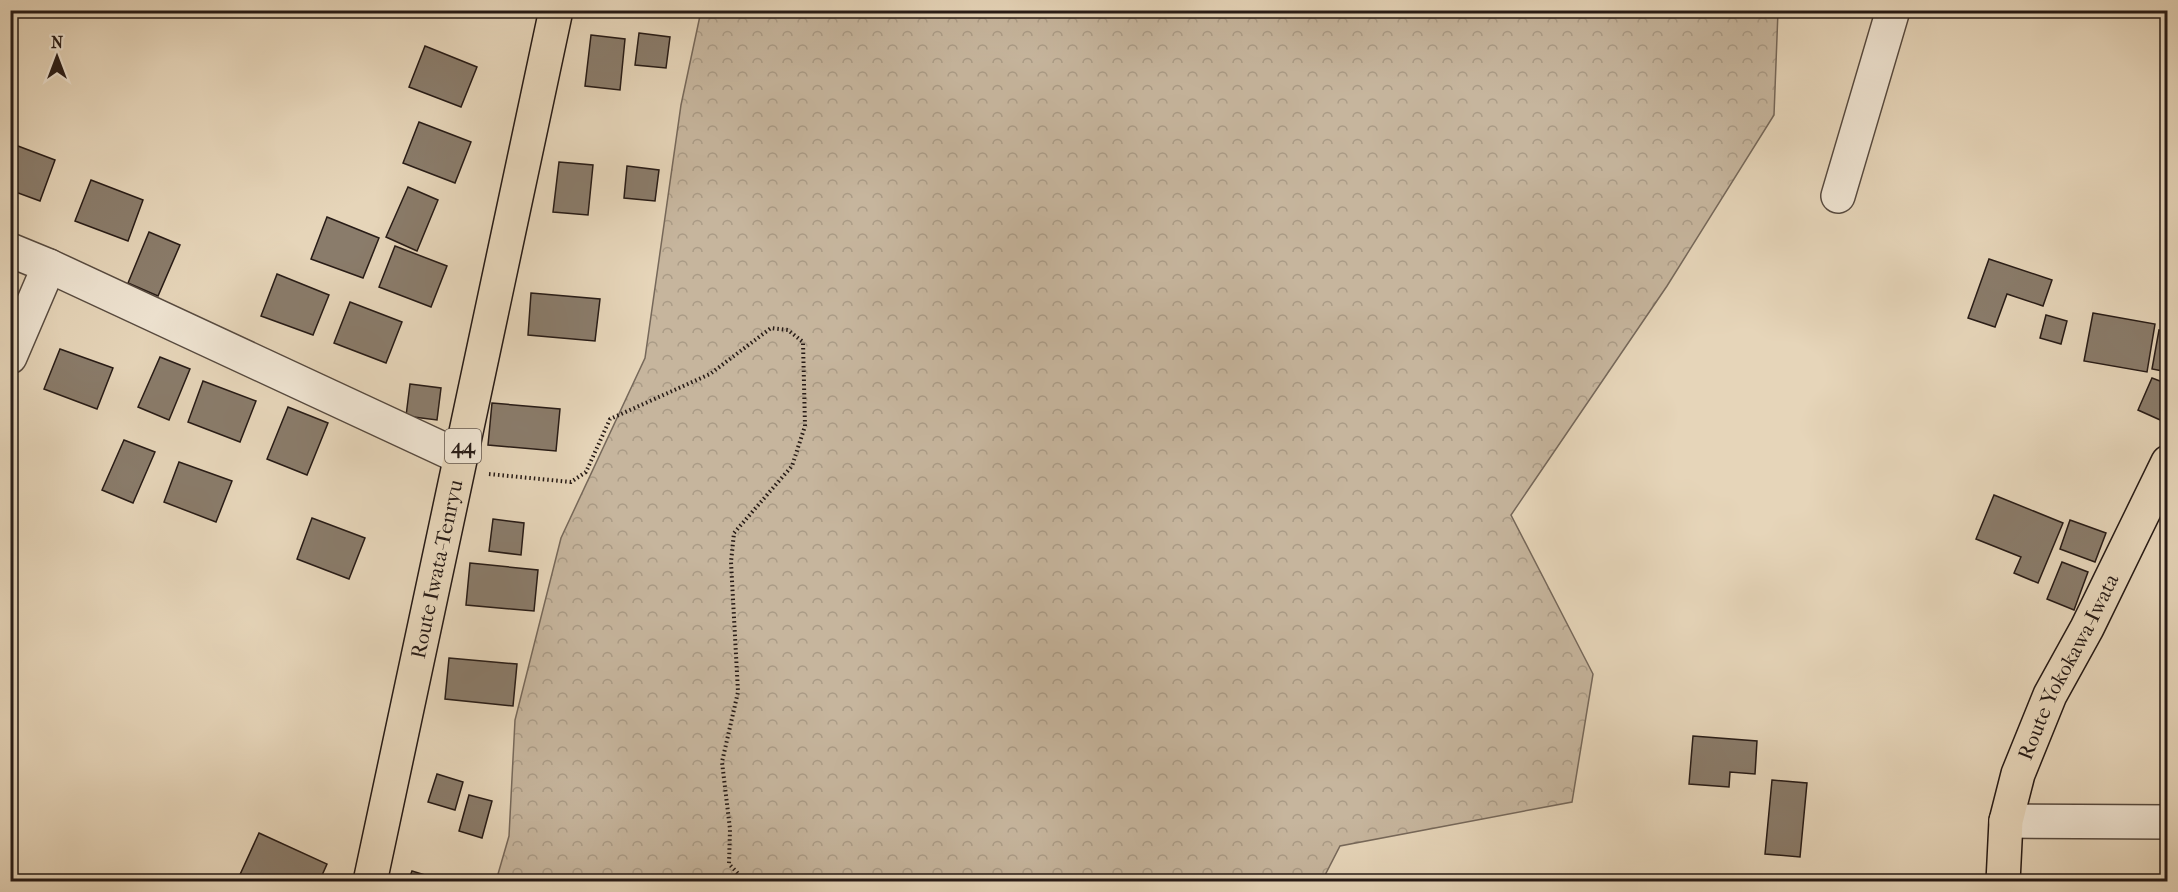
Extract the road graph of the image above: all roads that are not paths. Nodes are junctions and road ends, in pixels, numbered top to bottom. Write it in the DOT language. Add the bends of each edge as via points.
graph roads {
  1 [pos="556,10"];
  2 [pos="1893,10"];
  3 [pos="1838,196"];
  4 [pos="10,250"];
  5 [pos="49,266"];
  6 [pos="10,357"];
  7 [pos="460,457"];
  8 [pos="2168,462"];
  9 [pos="2006,821"];
  10 [pos="2168,822"];
  11 [pos="370,882"];
  12 [pos="2003,882"];
  1 -- 7 [label="main road, Route Iwata-Tenryu / 44"];
  2 -- 3 [label="street"];
  4 -- 5 [label="street"];
  5 -- 6 [label="street"];
  5 -- 7 [label="street"];
  7 -- 11 [label="main road, Route Iwata-Tenryu / 44"];
  8 -- 9 [label="main road, Route Yokokawa-Iwata" via="2050,695 2018,774"];
  9 -- 10 [label="street"];
  9 -- 12 [label="main road, Route Yokokawa-Iwata"];
}
